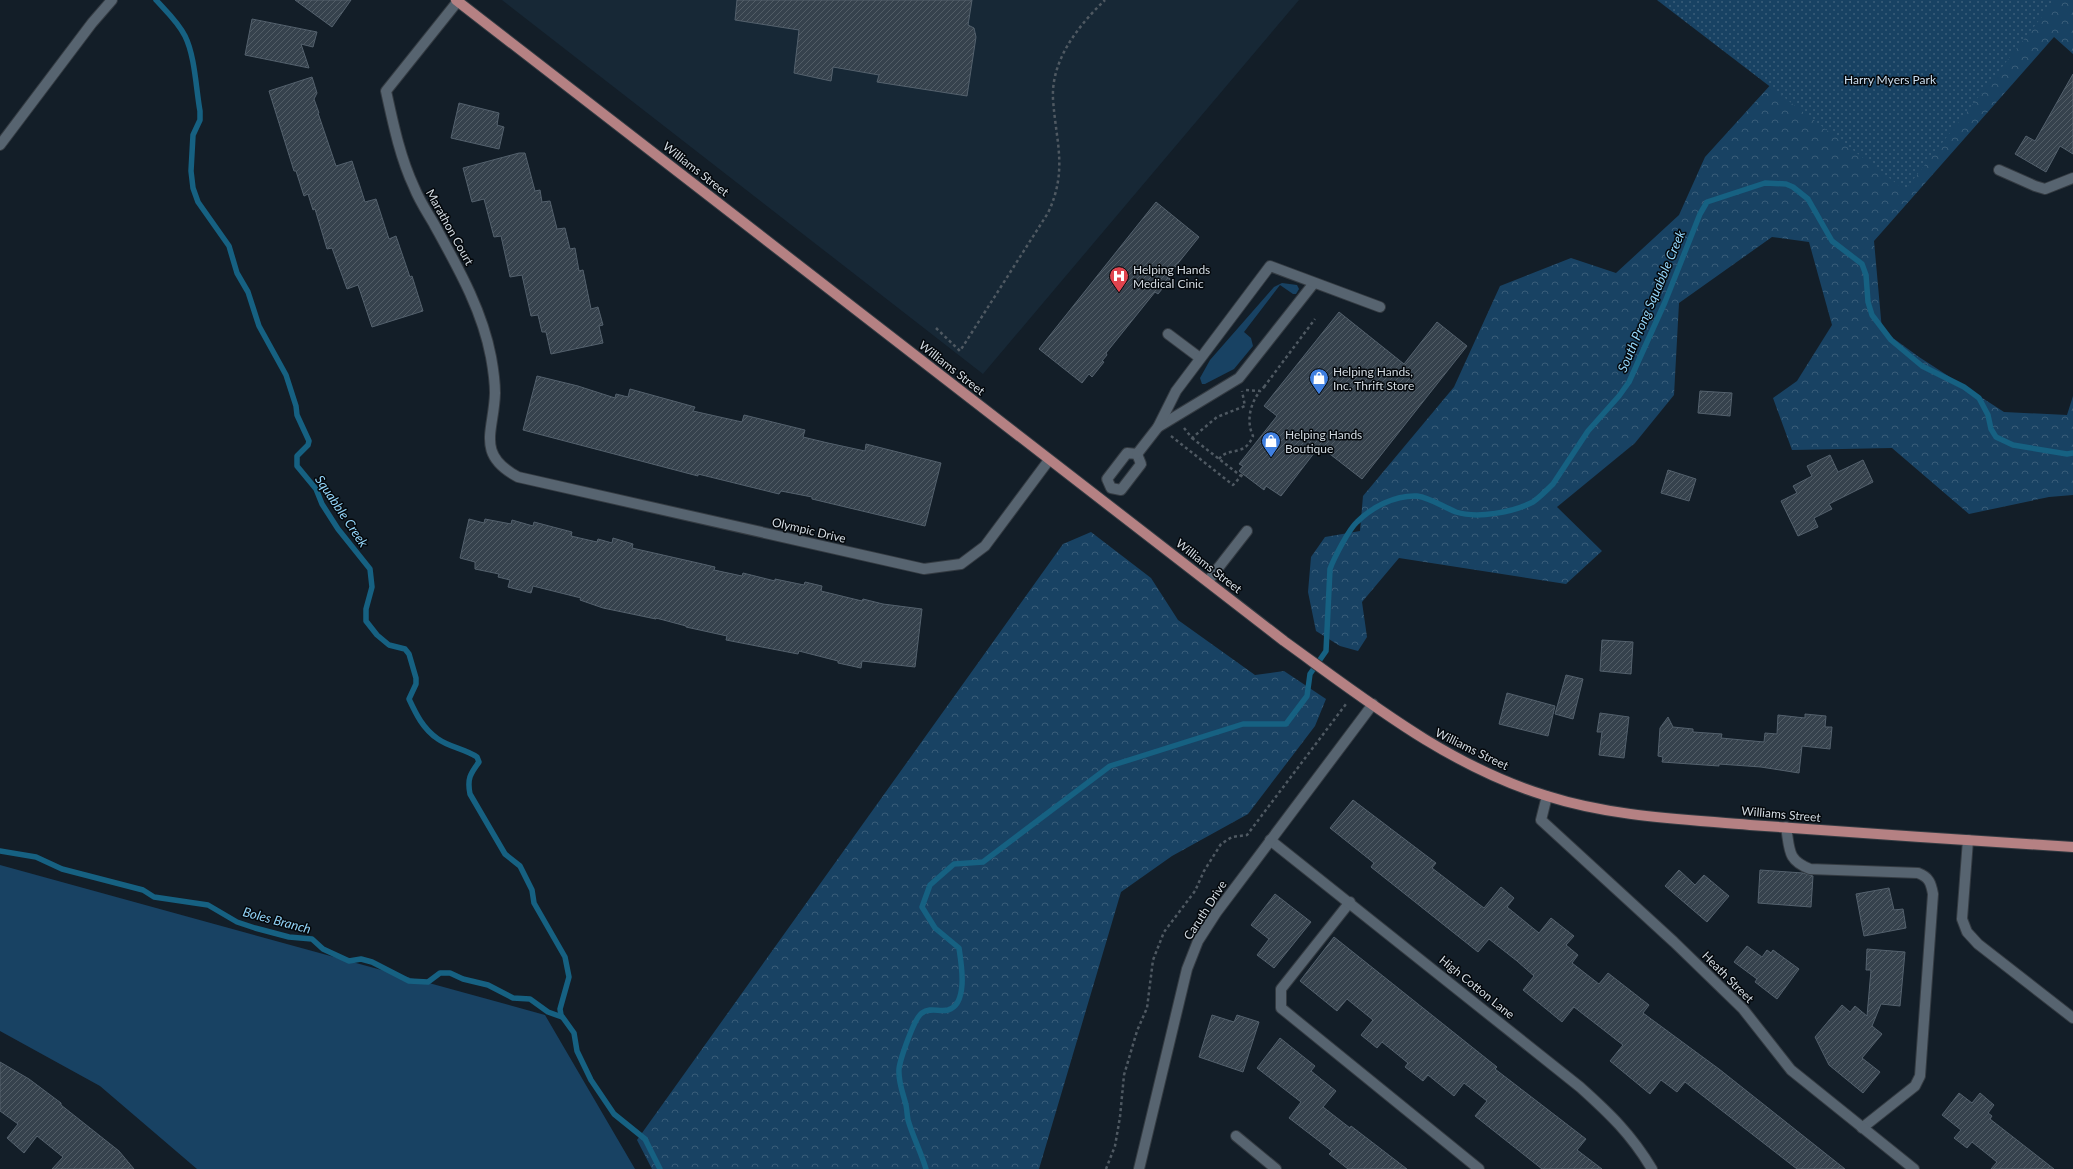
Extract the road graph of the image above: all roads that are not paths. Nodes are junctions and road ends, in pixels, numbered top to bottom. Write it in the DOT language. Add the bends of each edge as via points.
graph roads {
  1 [pos="112,0"];
  2 [pos="457,1"];
  3 [pos="0,145"];
  4 [pos="1999,170"];
  5 [pos="2073,178"];
  6 [pos="1314,283"];
  7 [pos="1380,307"];
  8 [pos="1168,334"];
  9 [pos="1200,358"];
  10 [pos="1158,427"];
  11 [pos="1137,454"];
  12 [pos="1049,460"];
  13 [pos="518,477"];
  14 [pos="1111,488"];
  15 [pos="1102,500"];
  16 [pos="1246,531"];
  17 [pos="1208,581"];
  18 [pos="1373,704"];
  19 [pos="1547,796"];
  20 [pos="1786,828"];
  21 [pos="1270,840"];
  22 [pos="1968,840"];
  23 [pos="2073,847"];
  24 [pos="1350,902"];
  25 [pos="2073,1018"];
  26 [pos="1862,1128"];
  27 [pos="1236,1136"];
  28 [pos="1139,1169"];
  29 [pos="1276,1169"];
  30 [pos="1479,1169"];
  31 [pos="1652,1169"];
  32 [pos="1914,1169"];
  1 -- 3 [label="street"];
  2 -- 12 [label="main road, Williams Street"];
  2 -- 13 [label="street, Marathon Court" via="386,91 396,136 414,187 460,271 482,322 491,357 495,393 489,442 493,455 503,469"];
  4 -- 5 [label="street" via="2046,188"];
  6 -- 7 [label="street"];
  6 -- 9 [label="street" via="1270,266"];
  6 -- 10 [label="street" via="1239,378"];
  8 -- 9 [label="street"];
  9 -- 10 [label="street" via="1176,391"];
  10 -- 11 [label="street"];
  11 -- 14 [label="street" via="1126,453 1107,479"];
  11 -- 14 [label="street" via="1141,464 1121,490"];
  12 -- 13 [label="street, Olympic Drive" via="985,546 961,564 924,570"];
  12 -- 15 [label="main road, Williams Street"];
  14 -- 15 [label="street"];
  15 -- 17 [label="main road, Williams Street"];
  16 -- 17 [label="street"];
  17 -- 18 [label="main road, Williams Street" via="1284,641"];
  18 -- 19 [label="main road, Williams Street" via="1423,739 1482,770"];
  18 -- 21 [label="street, Caruth Drive"];
  19 -- 20 [label="main road, Williams Street" via="1624,814"];
  19 -- 26 [label="street, Heath Street" via="1541,820 1743,1009 1791,1070"];
  20 -- 22 [label="main road, Williams Street"];
  20 -- 26 [label="street" via="1791,856 1800,865 1810,869 1918,873 1930,882 1933,894 1920,1076 1915,1086"];
  21 -- 24 [label="street, High Cotton Lane"];
  21 -- 28 [label="street, Caruth Drive" via="1198,941 1187,969"];
  22 -- 23 [label="main road, Williams Street"];
  22 -- 25 [label="street" via="1962,919 1967,932 1978,944"];
  24 -- 30 [label="street" via="1281,989 1281,1008"];
  24 -- 31 [label="street, High Cotton Lane" via="1612,1115 1635,1142"];
  26 -- 32 [label="street, Heath Street"];
  27 -- 29 [label="street"];
}
